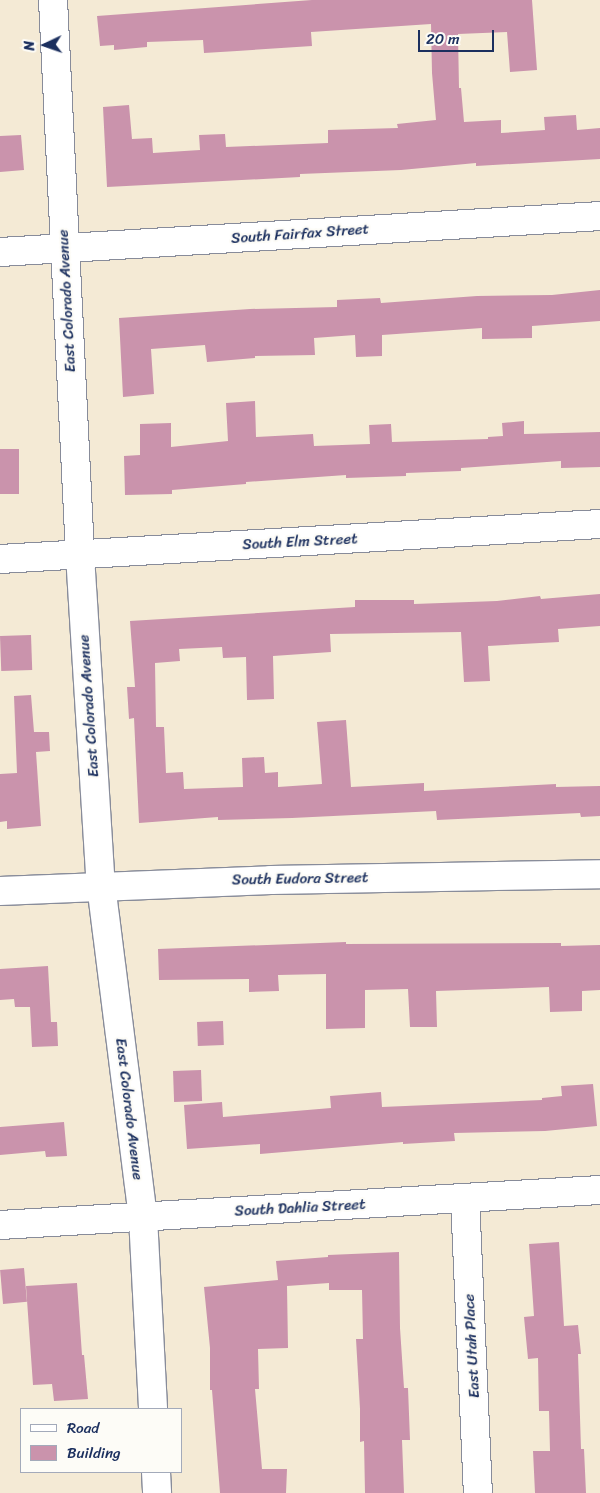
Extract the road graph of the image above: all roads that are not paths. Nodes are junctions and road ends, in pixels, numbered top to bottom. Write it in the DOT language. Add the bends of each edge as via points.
graph roads {
  1 [pos="53,0"];
  2 [pos="600,216"];
  3 [pos="64,249"];
  4 [pos="0,252"];
  5 [pos="600,524"];
  6 [pos="80,555"];
  7 [pos="0,559"];
  8 [pos="600,874"];
  9 [pos="101,885"];
  10 [pos="0,891"];
  11 [pos="600,1190"];
  12 [pos="465,1198"];
  13 [pos="143,1216"];
  14 [pos="0,1225"];
  15 [pos="153,1408"];
  16 [pos="156,1473"];
  17 [pos="157,1493"];
  18 [pos="478,1493"];
  1 -- 3 [label="street, East Colorado Avenue"];
  2 -- 3 [label="street, South Fairfax Street"];
  3 -- 4 [label="street, South Fairfax Street"];
  3 -- 6 [label="street, East Colorado Avenue"];
  5 -- 6 [label="street, South Elm Street"];
  6 -- 7 [label="street, South Elm Street"];
  6 -- 9 [label="street, East Colorado Avenue"];
  8 -- 9 [label="street, South Eudora Street"];
  9 -- 10 [label="street, South Eudora Street"];
  9 -- 13 [label="street, East Colorado Avenue"];
  11 -- 12 [label="street, South Dahlia Street"];
  12 -- 13 [label="street, South Dahlia Street"];
  12 -- 18 [label="street, East Utah Place"];
  13 -- 14 [label="street, South Dahlia Street"];
  13 -- 15 [label="street, East Colorado Avenue"];
  16 -- 17 [label="street"];
}
